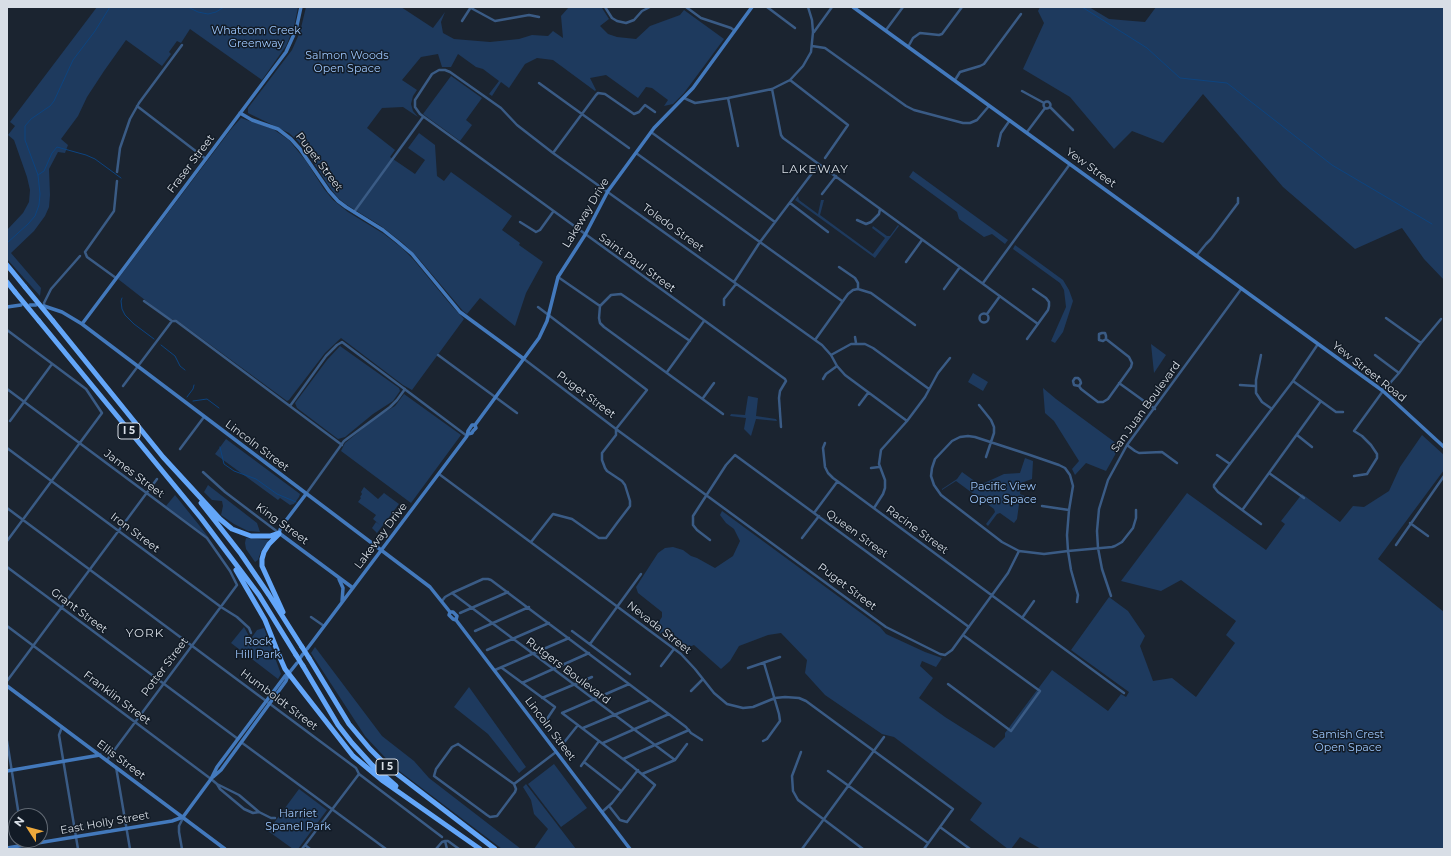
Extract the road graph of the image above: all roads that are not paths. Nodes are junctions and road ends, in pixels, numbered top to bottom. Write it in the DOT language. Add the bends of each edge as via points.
graph roads {
  1 [pos="301,7"];
  2 [pos="471,7"];
  3 [pos="605,7"];
  4 [pos="650,7"];
  5 [pos="686,7"];
  6 [pos="752,7"];
  7 [pos="767,7"];
  8 [pos="808,7"];
  9 [pos="832,7"];
  10 [pos="853,7"];
  11 [pos="903,7"];
  12 [pos="962,7"];
  13 [pos="1021,14"];
  14 [pos="539,17"];
  15 [pos="462,21"];
  16 [pos="795,28"];
  17 [pos="886,30"];
  18 [pos="735,31"];
  19 [pos="814,32"];
  20 [pos="182,45"];
  21 [pos="812,46"];
  22 [pos="908,46"];
  23 [pos="790,80"];
  24 [pos="954,80"];
  25 [pos="538,82"];
  26 [pos="772,90"];
  27 [pos="1022,91"];
  28 [pos="684,98"];
  29 [pos="728,98"];
  30 [pos="1044,103"];
  31 [pos="989,105"];
  32 [pos="137,106"];
  33 [pos="1050,107"];
  34 [pos="1045,108"];
  35 [pos="655,112"];
  36 [pos="240,113"];
  37 [pos="582,113"];
  38 [pos="423,117"];
  39 [pos="1010,120"];
  40 [pos="1074,130"];
  41 [pos="651,132"];
  42 [pos="1027,132"];
  43 [pos="738,146"];
  44 [pos="998,146"];
  45 [pos="629,148"];
  46 [pos="553,153"];
  47 [pos="636,153"];
  48 [pos="825,158"];
  49 [pos="206,159"];
  50 [pos="819,164"];
  51 [pos="1070,164"];
  52 [pos="118,172"];
  53 [pos="836,176"];
  54 [pos="117,181"];
  55 [pos="608,191"];
  56 [pos="822,194"];
  57 [pos="1238,198"];
  58 [pos="790,203"];
  59 [pos="880,209"];
  60 [pos="354,212"];
  61 [pos="553,212"];
  62 [pos="856,220"];
  63 [pos="520,222"];
  64 [pos="775,222"];
  65 [pos="828,232"];
  66 [pos="585,235"];
  67 [pos="922,240"];
  68 [pos="760,242"];
  69 [pos="1197,255"];
  70 [pos="80,256"];
  71 [pos="906,262"];
  72 [pos="7,265"];
  73 [pos="839,267"];
  74 [pos="960,267"];
  75 [pos="558,277"];
  76 [pos="116,278"];
  77 [pos="7,282"];
  78 [pos="735,283"];
  79 [pos="983,283"];
  80 [pos="1242,288"];
  81 [pos="858,289"];
  82 [pos="944,289"];
  83 [pos="1033,289"];
  84 [pos="1000,296"];
  85 [pos="144,301"];
  86 [pos="842,301"];
  87 [pos="21,305"];
  88 [pos="30,305"];
  89 [pos="36,305"];
  90 [pos="724,305"];
  91 [pos="44,306"];
  92 [pos="600,306"];
  93 [pos="538,307"];
  94 [pos="7,308"];
  95 [pos="987,314"];
  96 [pos="548,315"];
  97 [pos="1386,318"];
  98 [pos="1441,320"];
  99 [pos="172,321"];
  100 [pos="704,321"];
  101 [pos="82,324"];
  102 [pos="1038,324"];
  103 [pos="915,325"];
  104 [pos="7,330"];
  105 [pos="855,337"];
  106 [pos="1027,339"];
  107 [pos="1106,339"];
  108 [pos="815,340"];
  109 [pos="690,341"];
  110 [pos="1422,342"];
  111 [pos="856,343"];
  112 [pos="1318,344"];
  113 [pos="438,354"];
  114 [pos="831,355"];
  115 [pos="1261,355"];
  116 [pos="1375,355"];
  117 [pos="950,358"];
  118 [pos="524,359"];
  119 [pos="52,364"];
  120 [pos="837,366"];
  121 [pos="137,367"];
  122 [pos="667,372"];
  123 [pos="1399,373"];
  124 [pos="823,380"];
  125 [pos="1293,381"];
  126 [pos="714,383"];
  127 [pos="1119,383"];
  128 [pos="1240,385"];
  129 [pos="123,386"];
  130 [pos="1079,386"];
  131 [pos="1255,386"];
  132 [pos="7,389"];
  133 [pos="404,389"];
  134 [pos="929,389"];
  135 [pos="1383,391"];
  136 [pos="868,393"];
  137 [pos="496,397"];
  138 [pos="703,398"];
  139 [pos="1321,401"];
  140 [pos="24,402"];
  141 [pos="859,405"];
  142 [pos="979,405"];
  143 [pos="290,406"];
  144 [pos="1155,409"];
  145 [pos="1272,409"];
  146 [pos="517,412"];
  147 [pos="1343,412"];
  148 [pos="723,414"];
  149 [pos="204,417"];
  150 [pos="10,421"];
  151 [pos="907,421"];
  152 [pos="781,427"];
  153 [pos="616,430"];
  154 [pos="468,435"];
  155 [pos="1297,435"];
  156 [pos="80,443"];
  157 [pos="825,443"];
  158 [pos="991,443"];
  159 [pos="342,444"];
  160 [pos="1127,445"];
  161 [pos="1312,447"];
  162 [pos="1444,447"];
  163 [pos="7,448"];
  164 [pos="180,449"];
  165 [pos="1217,455"];
  166 [pos="986,457"];
  167 [pos="1178,463"];
  168 [pos="1230,464"];
  169 [pos="879,467"];
  170 [pos="871,468"];
  171 [pos="203,472"];
  172 [pos="1269,473"];
  173 [pos="439,474"];
  174 [pos="180,476"];
  175 [pos="1354,476"];
  176 [pos="1444,476"];
  177 [pos="157,479"];
  178 [pos="52,481"];
  179 [pos="837,482"];
  180 [pos="146,493"];
  181 [pos="306,494"];
  182 [pos="706,495"];
  183 [pos="1304,498"];
  184 [pos="1042,506"];
  185 [pos="7,508"];
  186 [pos="874,508"];
  187 [pos="1243,509"];
  188 [pos="1069,510"];
  189 [pos="1136,510"];
  190 [pos="814,513"];
  191 [pos="818,516"];
  192 [pos="23,520"];
  193 [pos="1410,523"];
  194 [pos="1261,524"];
  195 [pos="118,531"];
  196 [pos="279,533"];
  197 [pos="1428,536"];
  198 [pos="802,538"];
  199 [pos="710,540"];
  200 [pos="7,541"];
  201 [pos="219,542"];
  202 [pos="531,542"];
  203 [pos="1396,545"];
  204 [pos="1098,548"];
  205 [pos="382,550"];
  206 [pos="1019,551"];
  207 [pos="1068,551"];
  208 [pos="7,567"];
  209 [pos="90,569"];
  210 [pos="641,574"];
  211 [pos="336,575"];
  212 [pos="237,585"];
  213 [pos="353,588"];
  214 [pos="508,592"];
  215 [pos="452,594"];
  216 [pos="992,596"];
  217 [pos="1111,596"];
  218 [pos="442,601"];
  219 [pos="1034,601"];
  220 [pos="1077,602"];
  221 [pos="342,603"];
  222 [pos="617,606"];
  223 [pos="62,607"];
  224 [pos="529,607"];
  225 [pos="221,608"];
  226 [pos="471,608"];
  227 [pos="460,613"];
  228 [pos="311,617"];
  229 [pos="1022,618"];
  230 [pos="492,623"];
  231 [pos="549,623"];
  232 [pos="7,626"];
  233 [pos="324,626"];
  234 [pos="969,627"];
  235 [pos="291,629"];
  236 [pos="475,631"];
  237 [pos="572,631"];
  238 [pos="251,633"];
  239 [pos="963,635"];
  240 [pos="569,638"];
  241 [pos="512,639"];
  242 [pos="590,644"];
  243 [pos="192,645"];
  244 [pos="33,646"];
  245 [pos="305,648"];
  246 [pos="674,649"];
  247 [pos="487,650"];
  248 [pos="589,653"];
  249 [pos="303,654"];
  250 [pos="533,654"];
  251 [pos="298,657"];
  252 [pos="780,657"];
  253 [pos="297,663"];
  254 [pos="764,663"];
  255 [pos="661,666"];
  256 [pos="502,668"];
  257 [pos="748,668"];
  258 [pos="553,669"];
  259 [pos="494,670"];
  260 [pos="289,674"];
  261 [pos="630,674"];
  262 [pos="592,677"];
  263 [pos="703,679"];
  264 [pos="7,681"];
  265 [pos="522,683"];
  266 [pos="164,684"];
  267 [pos="573,684"];
  268 [pos="629,684"];
  269 [pos="948,684"];
  270 [pos="7,686"];
  271 [pos="691,691"];
  272 [pos="1124,693"];
  273 [pos="542,698"];
  274 [pos="775,698"];
  275 [pos="594,699"];
  276 [pos="650,700"];
  277 [pos="268,702"];
  278 [pos="670,714"];
  279 [pos="614,715"];
  280 [pos="547,719"];
  281 [pos="135,722"];
  282 [pos="578,724"];
  283 [pos="62,727"];
  284 [pos="583,728"];
  285 [pos="634,730"];
  286 [pos="689,730"];
  287 [pos="884,737"];
  288 [pos="240,740"];
  289 [pos="702,740"];
  290 [pos="7,741"];
  291 [pos="599,741"];
  292 [pos="763,741"];
  293 [pos="603,743"];
  294 [pos="687,744"];
  295 [pos="562,745"];
  296 [pos="655,745"];
  297 [pos="874,751"];
  298 [pos="556,752"];
  299 [pos="801,752"];
  300 [pos="100,755"];
  301 [pos="623,759"];
  302 [pos="107,760"];
  303 [pos="675,760"];
  304 [pos="63,761"];
  305 [pos="584,762"];
  306 [pos="581,766"];
  307 [pos="116,767"];
  308 [pos="7,770"];
  309 [pos="12,770"];
  310 [pos="638,770"];
  311 [pos="828,771"];
  312 [pos="359,774"];
  313 [pos="642,774"];
  314 [pos="211,779"];
  315 [pos="217,784"];
  316 [pos="514,784"];
  317 [pos="849,786"];
  318 [pos="622,791"];
  319 [pos="609,806"];
  320 [pos="18,808"];
  321 [pos="332,809"];
  322 [pos="259,812"];
  323 [pos="601,812"];
  324 [pos="430,813"];
  325 [pos="183,817"];
  326 [pos="275,818"];
  327 [pos="823,820"];
  328 [pos="940,827"];
  329 [pos="127,828"];
  330 [pos="76,837"];
  331 [pos="442,837"];
  332 [pos="48,841"];
  333 [pos="445,841"];
  334 [pos="928,844"];
  335 [pos="305,845"];
  336 [pos="78,849"];
  337 [pos="130,849"];
  338 [pos="182,849"];
  339 [pos="225,849"];
  340 [pos="302,849"];
  341 [pos="310,849"];
  342 [pos="386,849"];
  343 [pos="436,849"];
  344 [pos="447,849"];
  345 [pos="459,849"];
  346 [pos="480,849"];
  347 [pos="495,849"];
  348 [pos="630,849"];
  349 [pos="802,849"];
  350 [pos="863,849"];
  351 [pos="924,849"];
  352 [pos="970,849"];
  1 -- 36 [label="street, Fraser Street" via="290,45"];
  2 -- 14 [label="street" via="495,22 529,15"];
  2 -- 15 [label="street"];
  3 -- 4 [label="street" via="612,18 626,23"];
  5 -- 18 [label="street" via="701,18"];
  6 -- 18 [label="street, Lakeway Drive"];
  7 -- 16 [label="street"];
  8 -- 19 [label="street"];
  9 -- 19 [label="street"];
  10 -- 17 [label="street, Yew Street"];
  11 -- 17 [label="street"];
  12 -- 22 [label="street" via="942,34 920,32"];
  13 -- 24 [label="street" via="984,64 960,72"];
  17 -- 22 [label="street, Yew Street"];
  18 -- 28 [label="street, Lakeway Drive"];
  19 -- 21 [label="street"];
  20 -- 32 [label="street"];
  21 -- 23 [label="street" via="807,61"];
  21 -- 31 [label="street" via="825,48 914,110 970,123 977,120"];
  22 -- 24 [label="street, Yew Street"];
  23 -- 26 [label="street"];
  23 -- 48 [label="street" via="848,125"];
  24 -- 31 [label="street, Yew Street"];
  25 -- 37 [label="street"];
  26 -- 29 [label="street"];
  26 -- 50 [label="street" via="781,135"];
  27 -- 30 [label="street"];
  28 -- 29 [label="street" via="695,103"];
  28 -- 41 [label="street, Lakeway Drive"];
  29 -- 43 [label="street"];
  30 -- 33 [label="street" via="1050,102"];
  30 -- 34 [label="street"];
  31 -- 39 [label="street, Yew Street"];
  32 -- 49 [label="street"];
  32 -- 52 [label="street" via="124,133"];
  33 -- 34 [label="street"];
  33 -- 40 [label="street"];
  34 -- 42 [label="street"];
  35 -- 37 [label="street" via="645,105 634,114 602,93 596,95"];
  36 -- 49 [label="street, Fraser Street"];
  36 -- 60 [label="street, Puget Street" via="278,129 291,138 329,191"];
  37 -- 45 [label="street"];
  37 -- 46 [label="street"];
  38 -- 46 [label="street, Toledo Street" via="415,107 416,98 432,74 442,70 452,73 500,108"];
  38 -- 60 [label="street"];
  38 -- 61 [label="street, Saint Paul Street"];
  39 -- 42 [label="street, Yew Street"];
  39 -- 44 [label="street" via="1001,133"];
  41 -- 47 [label="street, Lakeway Drive"];
  41 -- 64 [label="street"];
  42 -- 51 [label="street, Yew Street"];
  46 -- 55 [label="street, Toledo Street"];
  47 -- 55 [label="street, Lakeway Drive"];
  47 -- 68 [label="street"];
  49 -- 76 [label="street, Fraser Street"];
  50 -- 53 [label="street"];
  50 -- 58 [label="street"];
  51 -- 69 [label="street, Yew Street"];
  51 -- 79 [label="street"];
  53 -- 56 [label="street"];
  53 -- 59 [label="street"];
  54 -- 76 [label="street" via="114,211 85,252"];
  55 -- 66 [label="street, Lakeway Drive"];
  55 -- 78 [label="street, Toledo Street"];
  57 -- 69 [label="street" via="1238,203"];
  58 -- 64 [label="street"];
  58 -- 65 [label="street"];
  59 -- 62 [label="street" via="871,222 866,224"];
  59 -- 67 [label="street"];
  60 -- 118 [label="street, Puget Street" via="383,230 412,254 460,312"];
  61 -- 63 [label="street" via="536,232"];
  61 -- 66 [label="street, Saint Paul Street"];
  64 -- 68 [label="street"];
  66 -- 75 [label="street, Lakeway Drive"];
  66 -- 100 [label="street, Saint Paul Street"];
  67 -- 71 [label="street"];
  67 -- 74 [label="street"];
  68 -- 78 [label="street"];
  68 -- 86 [label="street"];
  69 -- 80 [label="street, Yew Street"];
  70 -- 91 [label="street" via="48,293"];
  72 -- 174 [label="highway, I 5, bridge"];
  73 -- 81 [label="street" via="855,278"];
  74 -- 79 [label="street"];
  74 -- 82 [label="street"];
  75 -- 92 [label="street"];
  75 -- 96 [label="street, Lakeway Drive"];
  76 -- 101 [label="street, Fraser Street"];
  77 -- 201 [label="highway, I 5, bridge"];
  78 -- 90 [label="street" via="724,299"];
  78 -- 108 [label="street, Toledo Street"];
  79 -- 84 [label="street"];
  80 -- 112 [label="street, Yew Street"];
  80 -- 144 [label="street, San Juan Boulevard"];
  81 -- 86 [label="street" via="851,291"];
  81 -- 103 [label="street" via="871,293"];
  83 -- 102 [label="street" via="1049,302 1048,310"];
  84 -- 95 [label="street"];
  84 -- 102 [label="street"];
  85 -- 99 [label="street"];
  86 -- 108 [label="street"];
  87 -- 94 [label="street"];
  88 -- 89 [label="street"];
  91 -- 101 [label="street, Lincoln Street" via="62,312"];
  92 -- 109 [label="street" via="611,295 621,294"];
  92 -- 122 [label="street" via="599,318 604,327"];
  93 -- 96 [label="street"];
  96 -- 118 [label="street, Lakeway Drive" via="540,337"];
  96 -- 153 [label="street" via="645,388"];
  97 -- 110 [label="street"];
  98 -- 110 [label="street"];
  99 -- 121 [label="street"];
  99 -- 143 [label="street" via="176,321"];
  100 -- 109 [label="street"];
  100 -- 152 [label="street, Saint Paul Street" via="785,379 779,398"];
  101 -- 121 [label="street, Lincoln Street"];
  102 -- 106 [label="street"];
  104 -- 119 [label="street"];
  105 -- 111 [label="street"];
  107 -- 127 [label="street" via="1132,360 1131,367"];
  108 -- 114 [label="street, Toledo Street"];
  109 -- 122 [label="street"];
  110 -- 123 [label="street"];
  111 -- 114 [label="street"];
  111 -- 134 [label="street" via="872,347"];
  112 -- 125 [label="street"];
  112 -- 135 [label="street, Yew Street Road"];
  113 -- 137 [label="street"];
  114 -- 120 [label="street, Toledo Street"];
  115 -- 131 [label="street"];
  116 -- 123 [label="street"];
  117 -- 134 [label="street"];
  118 -- 137 [label="street, Lakeway Drive"];
  118 -- 153 [label="street, Puget Street"];
  119 -- 140 [label="street"];
  119 -- 156 [label="street" via="86,389 102,413"];
  120 -- 124 [label="street" via="826,374"];
  120 -- 136 [label="street, Toledo Street"];
  121 -- 129 [label="street"];
  121 -- 149 [label="street, Lincoln Street"];
  122 -- 138 [label="street"];
  123 -- 135 [label="street"];
  125 -- 139 [label="street"];
  125 -- 145 [label="street"];
  126 -- 138 [label="street"];
  127 -- 130 [label="street" via="1103,402 1098,402"];
  127 -- 144 [label="street"];
  128 -- 131 [label="street"];
  131 -- 145 [label="street" via="1260,399"];
  132 -- 140 [label="street, James Street"];
  133 -- 143 [label="street" via="342,342 326,356"];
  133 -- 154 [label="street"];
  133 -- 159 [label="street" via="390,407"];
  134 -- 151 [label="street"];
  135 -- 162 [label="street, Yew Street Road"];
  135 -- 175 [label="street" via="1354,431 1371,445 1377,458 1365,476"];
  136 -- 141 [label="street"];
  136 -- 151 [label="street, Toledo Street"];
  137 -- 146 [label="street"];
  137 -- 154 [label="street, Lakeway Drive" via="475,425 472,425"];
  138 -- 148 [label="street"];
  139 -- 147 [label="street" via="1336,412"];
  139 -- 155 [label="street"];
  140 -- 150 [label="street"];
  140 -- 156 [label="street, James Street"];
  142 -- 158 [label="street" via="993,422"];
  143 -- 159 [label="street"];
  144 -- 160 [label="street, San Juan Boulevard"];
  145 -- 168 [label="street"];
  149 -- 164 [label="street"];
  149 -- 181 [label="street, Lincoln Street"];
  151 -- 169 [label="street" via="883,448"];
  153 -- 182 [label="street, Puget Street"];
  153 -- 202 [label="street" via="616,435 602,453 602,460 607,471 626,485 630,506 606,538 596,536 572,519 553,514"];
  154 -- 173 [label="street, Lakeway Drive"];
  155 -- 161 [label="street"];
  155 -- 172 [label="street"];
  156 -- 178 [label="street"];
  156 -- 180 [label="street, James Street"];
  157 -- 179 [label="street, Racine Street" via="825,467"];
  158 -- 166 [label="street"];
  158 -- 188 [label="street" via="1065,468 1073,486"];
  158 -- 206 [label="street" via="972,437 960,437 951,442 934,461 932,480 941,495 1002,542"];
  159 -- 181 [label="street"];
  160 -- 167 [label="street" via="1139,453 1162,452"];
  160 -- 204 [label="street, San Juan Boulevard" via="1103,493 1098,520"];
  163 -- 178 [label="street, Iron Street"];
  165 -- 168 [label="street"];
  168 -- 187 [label="street" via="1214,488"];
  169 -- 170 [label="street"];
  169 -- 186 [label="street" via="885,480 885,488"];
  171 -- 196 [label="street, King Street"];
  172 -- 183 [label="street"];
  172 -- 187 [label="street"];
  173 -- 202 [label="street, Nevada Street"];
  173 -- 205 [label="street, Lakeway Drive"];
  174 -- 196 [label="highway" via="232,529 252,536"];
  174 -- 235 [label="highway, I 5" via="241,554"];
  176 -- 193 [label="street"];
  177 -- 180 [label="street"];
  178 -- 192 [label="street"];
  178 -- 195 [label="street, Iron Street"];
  179 -- 186 [label="street, Racine Street"];
  179 -- 190 [label="street"];
  180 -- 195 [label="street"];
  180 -- 212 [label="street, James Street" via="207,538"];
  181 -- 196 [label="street"];
  181 -- 205 [label="street, Lincoln Street"];
  182 -- 190 [label="street, Queen Street" via="735,455"];
  182 -- 199 [label="street" via="692,521 697,530"];
  182 -- 239 [label="street, Puget Street" via="886,627 945,655"];
  184 -- 188 [label="street"];
  185 -- 192 [label="street, Humboldt Street"];
  186 -- 216 [label="street, Racine Street"];
  187 -- 194 [label="street"];
  188 -- 207 [label="street"];
  189 -- 204 [label="street" via="1134,524 1122,542 1112,547"];
  190 -- 191 [label="street, Queen Street"];
  191 -- 198 [label="street"];
  191 -- 234 [label="street, Queen Street"];
  192 -- 200 [label="street"];
  192 -- 209 [label="street, Humboldt Street"];
  193 -- 197 [label="street"];
  193 -- 203 [label="street"];
  195 -- 209 [label="street"];
  195 -- 225 [label="street, Iron Street"];
  196 -- 211 [label="street, King Street"];
  196 -- 235 [label="highway" via="264,552 262,566"];
  201 -- 251 [label="highway, I 5" via="258,595"];
  201 -- 260 [label="highway" via="265,620 280,660"];
  202 -- 222 [label="street, Nevada Street"];
  204 -- 207 [label="street"];
  204 -- 217 [label="street, San Juan Boulevard"];
  205 -- 213 [label="street, Lakeway Drive"];
  205 -- 218 [label="street, Lincoln Street" via="426,583"];
  206 -- 207 [label="street" via="1036,554"];
  206 -- 216 [label="street" via="1010,571"];
  207 -- 220 [label="street" via="1078,595"];
  208 -- 223 [label="street, Grant Street"];
  209 -- 223 [label="street"];
  209 -- 243 [label="street, Humboldt Street"];
  210 -- 222 [label="street"];
  211 -- 213 [label="street, King Street"];
  211 -- 221 [label="street" via="342,585"];
  212 -- 225 [label="street, Potter Street"];
  213 -- 221 [label="street, Lakeway Drive"];
  214 -- 215 [label="street" via="488,578"];
  214 -- 224 [label="street"];
  214 -- 226 [label="street"];
  215 -- 218 [label="street"];
  215 -- 226 [label="street, Rutgers Boulevard"];
  216 -- 229 [label="street, Racine Street"];
  216 -- 234 [label="street"];
  218 -- 259 [label="street, Lincoln Street" via="450,612 454,612 456,620"];
  219 -- 229 [label="street"];
  221 -- 233 [label="street, Lakeway Drive"];
  222 -- 242 [label="street"];
  222 -- 246 [label="street, Nevada Street"];
  223 -- 244 [label="street"];
  223 -- 266 [label="street, Grant Street"];
  224 -- 230 [label="street"];
  224 -- 231 [label="street"];
  225 -- 238 [label="street, Iron Street" via="237,617"];
  225 -- 243 [label="street, Potter Street"];
  226 -- 227 [label="street"];
  226 -- 230 [label="street, Rutgers Boulevard"];
  228 -- 233 [label="street"];
  229 -- 272 [label="street, Racine Street"];
  230 -- 236 [label="street"];
  230 -- 241 [label="street, Rutgers Boulevard"];
  231 -- 240 [label="street"];
  231 -- 241 [label="street"];
  232 -- 244 [label="street, Franklin Street"];
  233 -- 245 [label="street, Lakeway Drive"];
  234 -- 239 [label="street"];
  235 -- 245 [label="highway, I 5"];
  237 -- 242 [label="street"];
  239 -- 269 [label="street" via="1040,691 1011,731"];
  240 -- 248 [label="street"];
  240 -- 250 [label="street"];
  241 -- 247 [label="street"];
  241 -- 250 [label="street, Rutgers Boulevard"];
  242 -- 261 [label="street"];
  243 -- 266 [label="street, Potter Street"];
  243 -- 277 [label="street, Humboldt Street"];
  244 -- 264 [label="street"];
  244 -- 281 [label="street, Franklin Street"];
  245 -- 347 [label="highway, I 5, bridge" via="350,724 370,749 388,767"];
  246 -- 255 [label="street"];
  246 -- 263 [label="street, Nevada Street"];
  248 -- 258 [label="street"];
  248 -- 268 [label="street"];
  249 -- 251 [label="street"];
  250 -- 256 [label="street"];
  250 -- 258 [label="street, Rutgers Boulevard"];
  251 -- 324 [label="highway, I 5, bridge" via="338,725 352,743 393,784"];
  252 -- 254 [label="street"];
  253 -- 260 [label="street"];
  254 -- 257 [label="street"];
  254 -- 274 [label="street"];
  256 -- 259 [label="street"];
  256 -- 265 [label="street"];
  258 -- 265 [label="street"];
  258 -- 267 [label="street, Rutgers Boulevard"];
  259 -- 298 [label="street, Lincoln Street"];
  260 -- 277 [label="street"];
  260 -- 324 [label="highway" via="353,756 383,781"];
  262 -- 267 [label="street"];
  263 -- 271 [label="street"];
  263 -- 274 [label="street, Nevada Street" via="720,699 735,707 753,707"];
  265 -- 273 [label="street"];
  266 -- 281 [label="street, Potter Street"];
  266 -- 288 [label="street, Grant Street"];
  267 -- 273 [label="street"];
  267 -- 275 [label="street, Rutgers Boulevard"];
  268 -- 275 [label="street"];
  268 -- 276 [label="street"];
  270 -- 283 [label="street, Ellis Street"];
  273 -- 280 [label="street" via="555,707"];
  274 -- 292 [label="street" via="780,721"];
  274 -- 297 [label="street, Nevada Street" via="792,696 806,701"];
  275 -- 279 [label="street, Rutgers Boulevard"];
  275 -- 282 [label="street" via="562,713"];
  276 -- 278 [label="street"];
  276 -- 279 [label="street"];
  277 -- 288 [label="street"];
  277 -- 288 [label="street" via="245,729"];
  277 -- 312 [label="street, Humboldt Street" via="356,768"];
  278 -- 285 [label="street"];
  278 -- 286 [label="street"];
  279 -- 284 [label="street"];
  279 -- 285 [label="street, Rutgers Boulevard"];
  281 -- 302 [label="street, Potter Street"];
  281 -- 314 [label="street, Franklin Street"];
  282 -- 284 [label="street"];
  282 -- 295 [label="street"];
  283 -- 300 [label="street, Ellis Street"];
  283 -- 304 [label="street" via="58,733"];
  284 -- 291 [label="street"];
  285 -- 293 [label="street"];
  285 -- 296 [label="street, Rutgers Boulevard"];
  286 -- 289 [label="street"];
  286 -- 296 [label="street"];
  287 -- 297 [label="street"];
  288 -- 314 [label="street" via="221,770"];
  288 -- 321 [label="street, Grant Street"];
  290 -- 309 [label="street"];
  291 -- 293 [label="street"];
  291 -- 305 [label="street"];
  293 -- 301 [label="street"];
  294 -- 303 [label="street"];
  296 -- 301 [label="street"];
  296 -- 303 [label="street, Rutgers Boulevard"];
  297 -- 317 [label="street"];
  297 -- 328 [label="street, Nevada Street" via="953,809"];
  298 -- 316 [label="street"];
  298 -- 323 [label="street, Lincoln Street"];
  299 -- 327 [label="street" via="792,772 793,791 802,804"];
  300 -- 302 [label="street, Ellis Street"];
  300 -- 304 [label="street"];
  301 -- 310 [label="street"];
  302 -- 307 [label="street, Ellis Street"];
  303 -- 313 [label="street"];
  304 -- 309 [label="street"];
  304 -- 330 [label="street"];
  305 -- 306 [label="street"];
  305 -- 318 [label="street"];
  307 -- 325 [label="street, Ellis Street"];
  307 -- 329 [label="street"];
  308 -- 309 [label="street"];
  309 -- 320 [label="street"];
  310 -- 313 [label="street"];
  310 -- 318 [label="street"];
  311 -- 317 [label="street"];
  312 -- 321 [label="street"];
  312 -- 331 [label="street, Humboldt Street"];
  313 -- 319 [label="street" via="655,785 626,822 623,822"];
  314 -- 315 [label="street, Franklin Street"];
  314 -- 325 [label="street"];
  315 -- 322 [label="street, Franklin Street" via="239,795"];
  315 -- 322 [label="street, Franklin Street" via="244,809 253,813"];
  316 -- 316 [label="street" via="458,744 452,747 434,772 436,778 490,817 497,816 515,792"];
  317 -- 327 [label="street"];
  317 -- 334 [label="street"];
  318 -- 319 [label="street"];
  319 -- 323 [label="street"];
  321 -- 335 [label="street"];
  321 -- 342 [label="street, Grant Street"];
  322 -- 326 [label="street, Franklin Street"];
  323 -- 348 [label="street, Lincoln Street"];
  324 -- 346 [label="highway, I 5"];
  325 -- 329 [label="street, East Holly Street"];
  325 -- 338 [label="street" via="179,826"];
  325 -- 339 [label="street, Ellis Street"];
  327 -- 349 [label="street"];
  327 -- 350 [label="street"];
  328 -- 334 [label="street"];
  328 -- 352 [label="street"];
  329 -- 330 [label="street, East Holly Street"];
  329 -- 337 [label="street"];
  330 -- 332 [label="street, East Holly Street"];
  330 -- 336 [label="street"];
  333 -- 343 [label="street"];
  333 -- 344 [label="street"];
  333 -- 345 [label="street"];
  334 -- 351 [label="street"];
  335 -- 340 [label="street"];
  335 -- 341 [label="street"];
}
